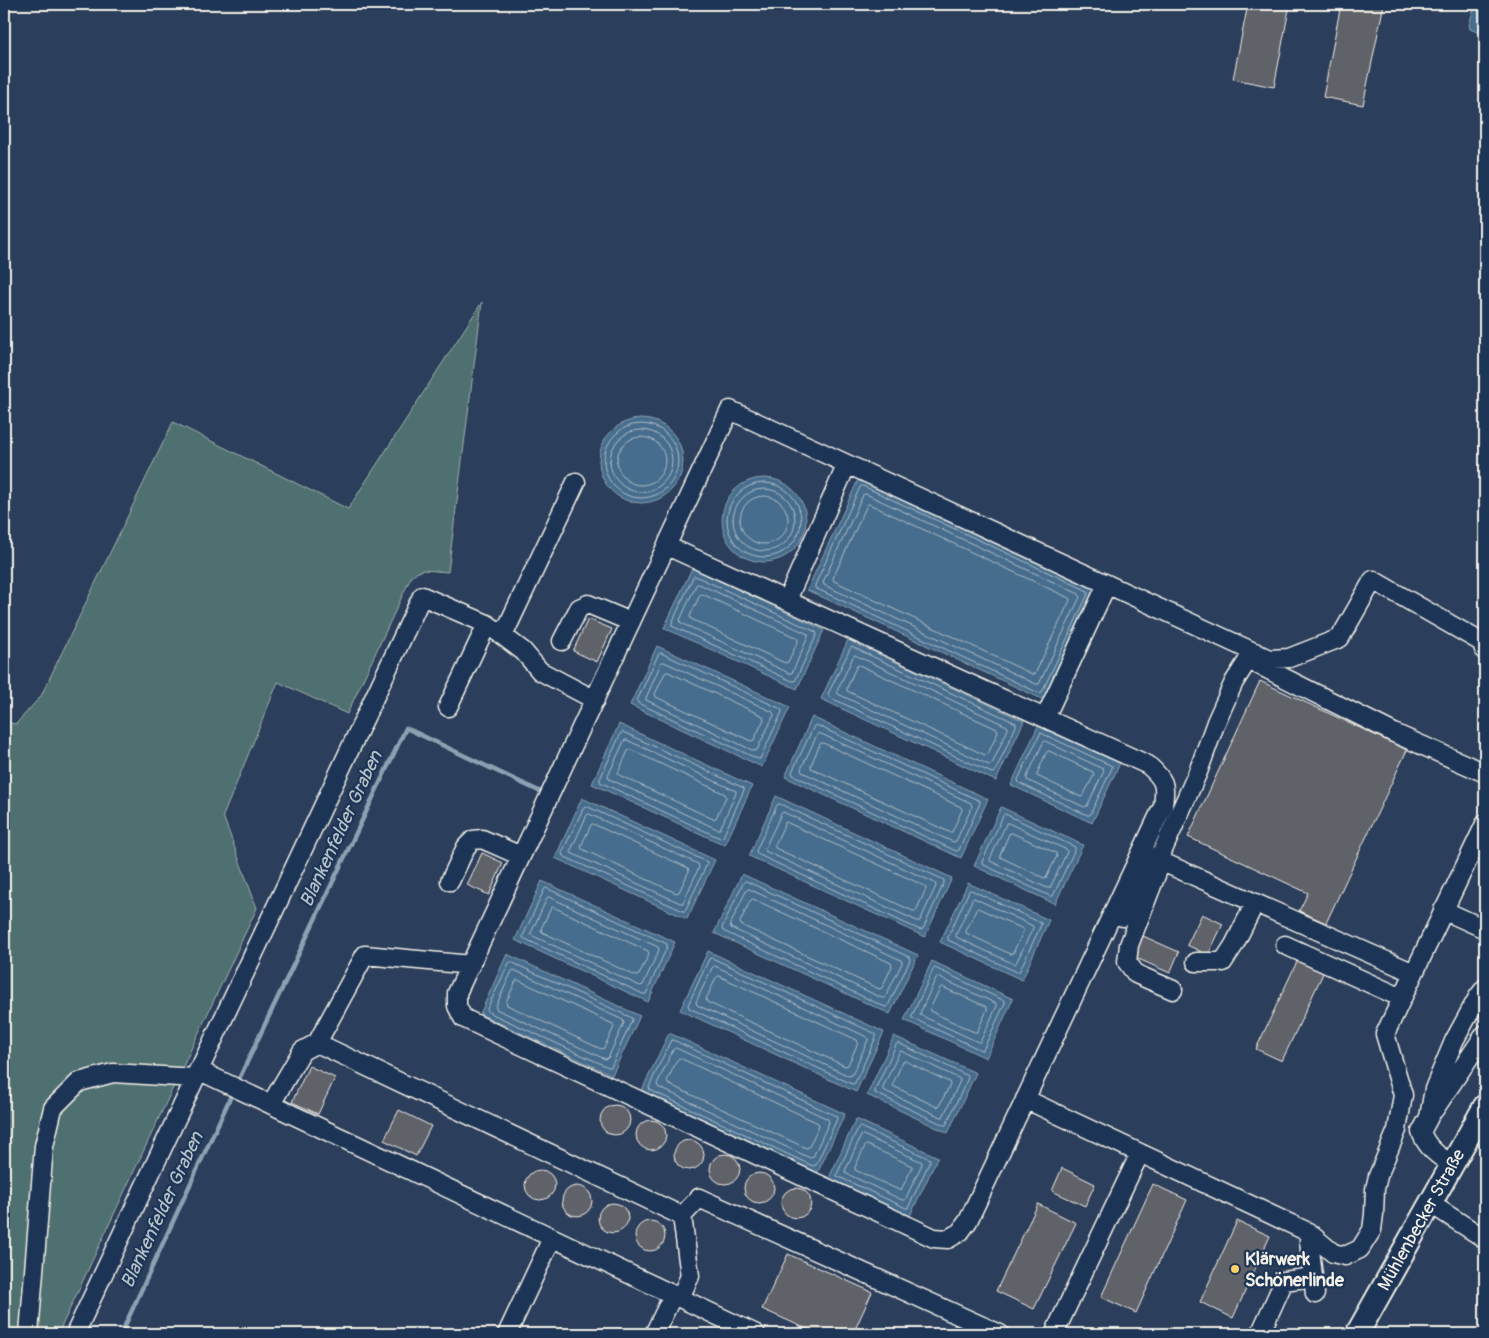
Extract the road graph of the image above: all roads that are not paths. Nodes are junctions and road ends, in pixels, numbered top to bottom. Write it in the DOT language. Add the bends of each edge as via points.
graph roads {
  1 [pos="847,464"];
  2 [pos="576,482"];
  3 [pos="667,546"];
  4 [pos="1107,584"];
  5 [pos="786,600"];
  6 [pos="631,622"];
  7 [pos="487,624"];
  8 [pos="504,636"];
  9 [pos="562,641"];
  10 [pos="1485,651"];
  11 [pos="1251,656"];
  12 [pos="594,700"];
  13 [pos="448,707"];
  14 [pos="1045,718"];
  15 [pos="1485,773"];
  16 [pos="1485,824"];
  17 [pos="521,856"];
  18 [pos="1162,856"];
  19 [pos="450,881"];
  20 [pos="1255,903"];
  21 [pos="1444,910"];
  22 [pos="1485,928"];
  23 [pos="1284,945"];
  24 [pos="1090,960"];
  25 [pos="1196,962"];
  26 [pos="470,965"];
  27 [pos="1414,973"];
  28 [pos="1485,988"];
  29 [pos="1173,990"];
  30 [pos="1402,998"];
  31 [pos="1485,1034"];
  32 [pos="317,1043"];
  33 [pos="196,1074"];
  34 [pos="1025,1100"];
  35 [pos="271,1104"];
  36 [pos="1485,1106"];
  37 [pos="1428,1117"];
  38 [pos="1140,1153"];
  39 [pos="1453,1165"];
  40 [pos="1431,1204"];
  41 [pos="682,1216"];
  42 [pos="1308,1232"];
  43 [pos="552,1238"];
  44 [pos="1485,1238"];
  45 [pos="1313,1277"];
  46 [pos="1315,1294"];
  47 [pos="676,1296"];
  48 [pos="30,1334"];
  49 [pos="75,1334"];
  50 [pos="507,1334"];
  51 [pos="654,1334"];
  52 [pos="756,1334"];
  53 [pos="1000,1334"];
  54 [pos="1054,1334"];
  55 [pos="1260,1334"];
  56 [pos="1357,1334"];
  1 -- 3 [label="lane" via="730,410"];
  1 -- 4 [label="lane"];
  1 -- 5 [label="lane"];
  2 -- 8 [label="lane"];
  3 -- 5 [label="lane"];
  3 -- 6 [label="lane"];
  4 -- 11 [label="lane"];
  4 -- 14 [label="lane"];
  5 -- 14 [label="lane"];
  6 -- 9 [label="lane" via="588,604 579,608"];
  6 -- 12 [label="lane"];
  7 -- 8 [label="lane"];
  7 -- 13 [label="lane"];
  7 -- 33 [label="lane" via="422,596"];
  8 -- 12 [label="lane" via="540,671"];
  10 -- 11 [label="lane" via="1481,642 1373,580 1340,638 1289,658"];
  11 -- 15 [label="lane" via="1394,733"];
  11 -- 18 [label="lane" via="1234,682 1216,722"];
  12 -- 17 [label="lane"];
  14 -- 24 [label="lane" via="1148,765 1159,774 1165,789 1163,806"];
  16 -- 21 [label="lane"];
  17 -- 19 [label="lane" via="482,839 472,840"];
  17 -- 26 [label="lane"];
  18 -- 20 [label="lane"];
  18 -- 24 [label="lane" via="1148,871 1109,942"];
  18 -- 29 [label="lane" via="1128,945 1127,962 1136,974"];
  20 -- 25 [label="lane" via="1223,962"];
  20 -- 27 [label="lane"];
  21 -- 22 [label="lane"];
  21 -- 27 [label="lane"];
  23 -- 30 [label="lane"];
  24 -- 34 [label="lane"];
  26 -- 32 [label="lane" via="365,955"];
  26 -- 34 [label="lane" via="457,993 457,1006 463,1018 934,1238 948,1239 960,1232 968,1221"];
  27 -- 30 [label="lane"];
  28 -- 37 [label="lane" via="1454,1041 1434,1089"];
  30 -- 42 [label="lane" via="1384,1034 1403,1095 1397,1130 1378,1176 1372,1230 1360,1249 1345,1256 1333,1253"];
  31 -- 37 [label="lane"];
  32 -- 35 [label="lane" via="302,1051"];
  32 -- 41 [label="lane"];
  33 -- 35 [label="lane"];
  33 -- 48 [label="lane" via="113,1073 79,1082 53,1108 44,1146"];
  33 -- 49 [label="lane"];
  34 -- 38 [label="lane"];
  35 -- 43 [label="lane"];
  36 -- 39 [label="main road, Mühlenbecker Straße"];
  37 -- 39 [label="lane" via="1421,1132 1425,1141 1438,1156"];
  38 -- 42 [label="lane"];
  38 -- 54 [label="lane"];
  39 -- 40 [label="main road, Mühlenbecker Straße"];
  40 -- 44 [label="lane"];
  40 -- 56 [label="main road, Mühlenbecker Straße"];
  41 -- 47 [label="lane" via="690,1276"];
  41 -- 53 [label="lane" via="699,1198"];
  42 -- 45 [label="lane"];
  43 -- 47 [label="lane"];
  43 -- 50 [label="lane"];
  45 -- 46 [label="lane"];
  45 -- 55 [label="lane" via="1284,1281"];
  47 -- 51 [label="lane"];
  47 -- 52 [label="lane"];
}
